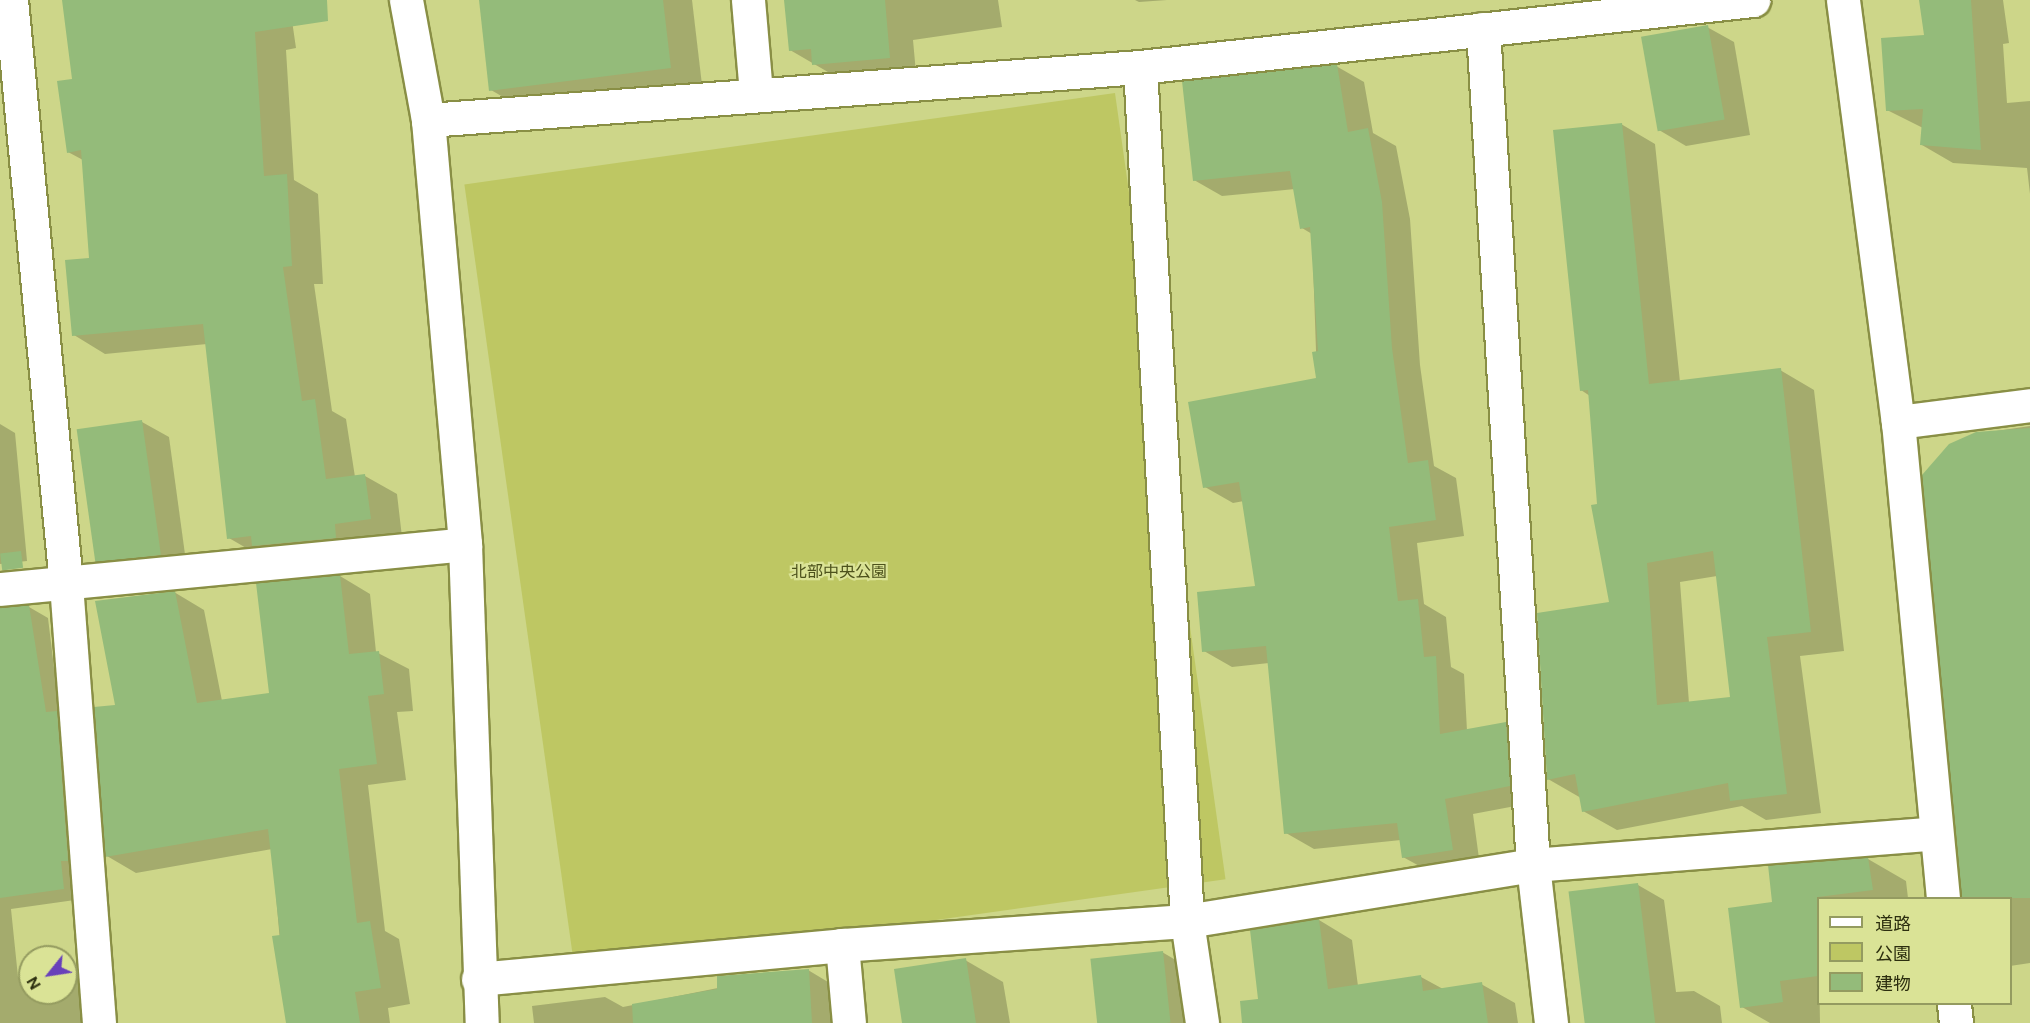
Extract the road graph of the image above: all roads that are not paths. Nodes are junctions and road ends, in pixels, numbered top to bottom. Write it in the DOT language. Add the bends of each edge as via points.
graph roads {
  1 [pos="11,0"];
  2 [pos="406,0"];
  3 [pos="748,0"];
  4 [pos="1753,0"];
  5 [pos="1843,0"];
  6 [pos="1483,29"];
  7 [pos="1140,67"];
  8 [pos="756,94"];
  9 [pos="428,120"];
  10 [pos="2030,405"];
  11 [pos="1898,422"];
  12 [pos="465,544"];
  13 [pos="66,584"];
  14 [pos="0,589"];
  15 [pos="1936,833"];
  16 [pos="1533,865"];
  17 [pos="1943,897"];
  18 [pos="1187,921"];
  19 [pos="842,945"];
  20 [pos="478,979"];
  21 [pos="1954,1005"];
  22 [pos="99,1023"];
  23 [pos="482,1023"];
  24 [pos="849,1023"];
  25 [pos="1202,1023"];
  26 [pos="1551,1023"];
  27 [pos="1956,1023"];
  1 -- 13 [label="street"];
  2 -- 9 [label="street"];
  3 -- 8 [label="street"];
  4 -- 6 [label="street"];
  5 -- 11 [label="street"];
  6 -- 7 [label="street"];
  6 -- 16 [label="street"];
  7 -- 8 [label="street"];
  7 -- 18 [label="street"];
  8 -- 9 [label="street"];
  9 -- 12 [label="street"];
  10 -- 11 [label="street"];
  11 -- 15 [label="street"];
  12 -- 13 [label="street"];
  12 -- 20 [label="street"];
  13 -- 14 [label="street"];
  13 -- 22 [label="street"];
  15 -- 16 [label="street"];
  15 -- 17 [label="street"];
  16 -- 18 [label="street"];
  16 -- 26 [label="street"];
  18 -- 19 [label="street"];
  18 -- 25 [label="street"];
  19 -- 20 [label="street"];
  19 -- 24 [label="street"];
  20 -- 23 [label="street"];
  21 -- 27 [label="street"];
}
